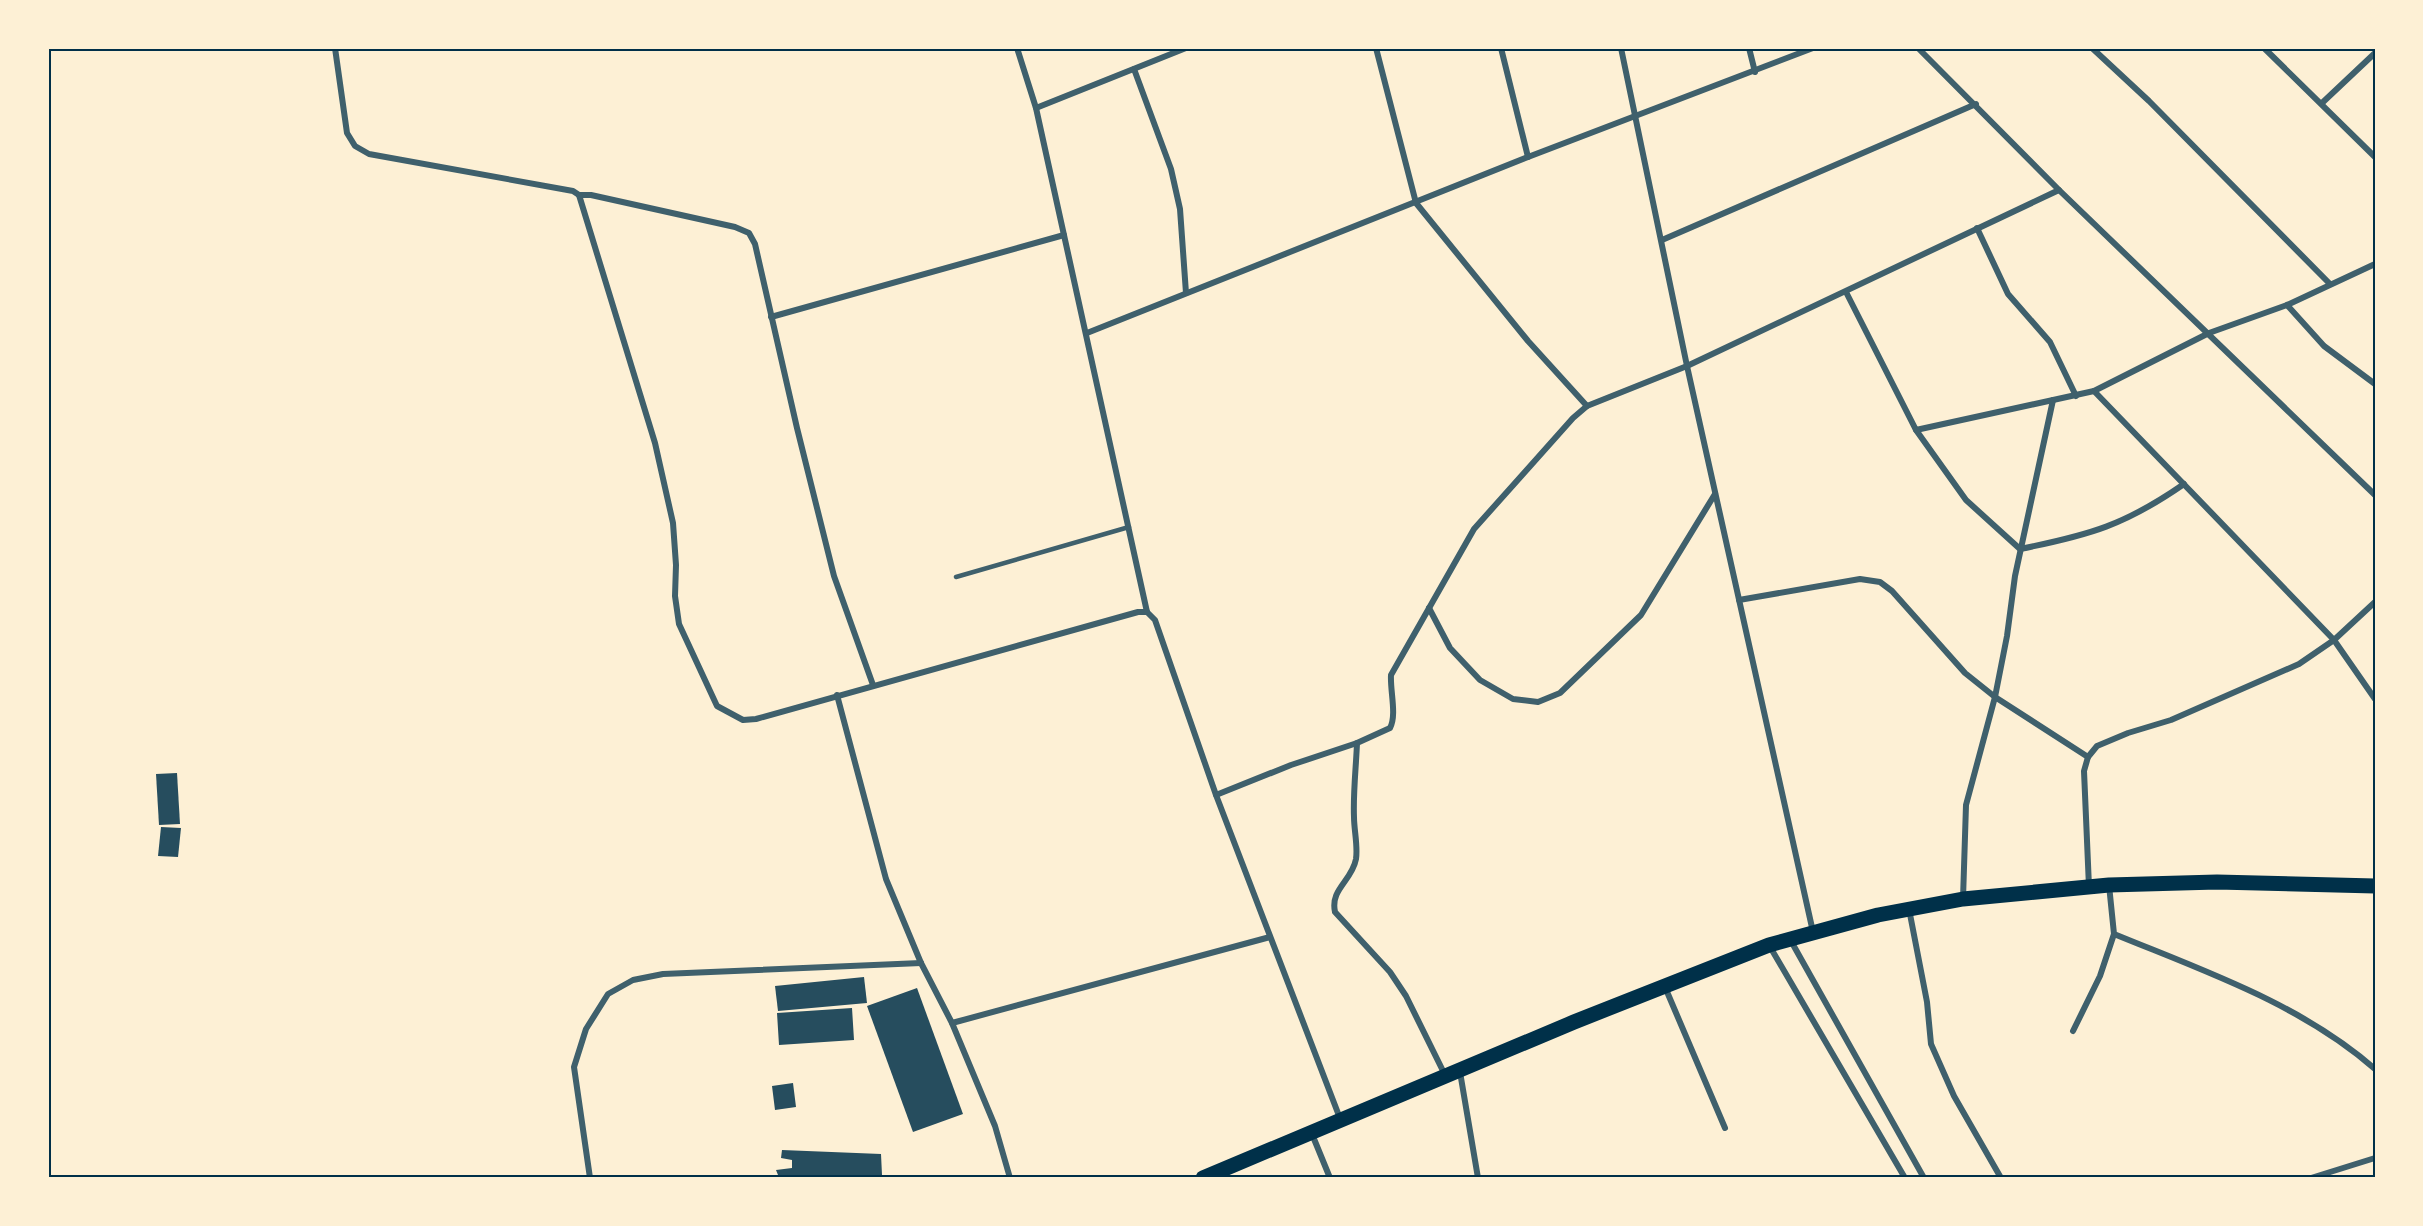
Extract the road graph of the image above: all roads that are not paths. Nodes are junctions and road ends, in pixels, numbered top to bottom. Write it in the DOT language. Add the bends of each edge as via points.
graph roads {
  1 [pos="335,48"];
  2 [pos="1017,48"];
  3 [pos="1186,48"];
  4 [pos="1376,48"];
  5 [pos="1501,48"];
  6 [pos="1621,48"];
  7 [pos="1749,48"];
  8 [pos="1813,48"];
  9 [pos="1918,48"];
  10 [pos="2092,48"];
  11 [pos="2264,48"];
  12 [pos="2375,53"];
  13 [pos="1134,69"];
  14 [pos="1755,72"];
  15 [pos="2322,103"];
  16 [pos="1976,104"];
  17 [pos="1036,108"];
  18 [pos="1636,117"];
  19 [pos="1528,157"];
  20 [pos="2375,157"];
  21 [pos="2059,190"];
  22 [pos="579,195"];
  23 [pos="1416,203"];
  24 [pos="1977,228"];
  25 [pos="1065,235"];
  26 [pos="1662,240"];
  27 [pos="2375,264"];
  28 [pos="2330,284"];
  29 [pos="1846,292"];
  30 [pos="1186,293"];
  31 [pos="2287,305"];
  32 [pos="771,317"];
  33 [pos="1087,333"];
  34 [pos="2209,333"];
  35 [pos="1687,366"];
  36 [pos="2375,384"];
  37 [pos="2094,391"];
  38 [pos="2076,396"];
  39 [pos="2053,400"];
  40 [pos="1587,406"];
  41 [pos="1916,430"];
  42 [pos="2184,484"];
  43 [pos="1715,494"];
  44 [pos="2375,495"];
  45 [pos="1129,527"];
  46 [pos="2020,549"];
  47 [pos="956,577"];
  48 [pos="1739,600"];
  49 [pos="2375,602"];
  50 [pos="1429,608"];
  51 [pos="1148,612"];
  52 [pos="2334,640"];
  53 [pos="873,685"];
  54 [pos="837,695"];
  55 [pos="1995,697"];
  56 [pos="2375,699"];
  57 [pos="1358,743"];
  58 [pos="2088,757"];
  59 [pos="1216,795"];
  60 [pos="2109,885"];
  61 [pos="2090,886"];
  62 [pos="2375,886"];
  63 [pos="1963,899"];
  64 [pos="1909,909"];
  65 [pos="1813,933"];
  66 [pos="2114,934"];
  67 [pos="1270,937"];
  68 [pos="1790,939"];
  69 [pos="1769,945"];
  70 [pos="921,963"];
  71 [pos="1665,986"];
  72 [pos="952,1023"];
  73 [pos="2073,1031"];
  74 [pos="2375,1069"];
  75 [pos="1453,1074"];
  76 [pos="1341,1122"];
  77 [pos="1725,1128"];
  78 [pos="1312,1134"];
  79 [pos="2375,1158"];
  80 [pos="1207,1177"];
  81 [pos="590,1178"];
  82 [pos="1010,1178"];
  83 [pos="1330,1178"];
  84 [pos="1478,1178"];
  85 [pos="1905,1178"];
  86 [pos="1924,1178"];
  87 [pos="2001,1178"];
  88 [pos="2311,1178"];
  1 -- 22 [label="street" via="347,133 356,146 369,154"];
  2 -- 17 [label="street"];
  3 -- 13 [label="street"];
  4 -- 23 [label="street"];
  5 -- 19 [label="street"];
  6 -- 18 [label="street"];
  7 -- 14 [label="street"];
  8 -- 14 [label="street"];
  9 -- 16 [label="street"];
  10 -- 28 [label="street"];
  11 -- 15 [label="street"];
  12 -- 15 [label="street"];
  13 -- 17 [label="street"];
  13 -- 30 [label="street" via="1171,169 1180,209"];
  14 -- 18 [label="street"];
  15 -- 20 [label="street"];
  16 -- 21 [label="street"];
  16 -- 26 [label="street"];
  17 -- 25 [label="street"];
  18 -- 19 [label="street"];
  18 -- 26 [label="street"];
  19 -- 23 [label="street"];
  21 -- 24 [label="street"];
  21 -- 34 [label="street"];
  22 -- 32 [label="street" via="749,233 755,244"];
  22 -- 54 [label="street" via="655,443 673,523 677,618 711,697 717,706 742,720"];
  23 -- 30 [label="street"];
  23 -- 40 [label="street" via="1528,341"];
  24 -- 29 [label="street"];
  24 -- 38 [label="street" via="2008,294 2050,342"];
  25 -- 32 [label="street"];
  25 -- 33 [label="street"];
  26 -- 35 [label="street"];
  27 -- 28 [label="street"];
  28 -- 31 [label="street"];
  29 -- 35 [label="street"];
  29 -- 41 [label="street"];
  30 -- 33 [label="street"];
  31 -- 34 [label="street"];
  31 -- 36 [label="street" via="2324,346"];
  32 -- 53 [label="street" via="834,576"];
  33 -- 45 [label="street"];
  34 -- 37 [label="street"];
  34 -- 44 [label="street"];
  35 -- 40 [label="street"];
  35 -- 43 [label="street"];
  37 -- 38 [label="street"];
  37 -- 42 [label="street"];
  38 -- 39 [label="street"];
  39 -- 41 [label="street"];
  39 -- 46 [label="street"];
  40 -- 50 [label="street" via="1474,529"];
  41 -- 46 [label="street" via="1966,500"];
  42 -- 46 [label="street" via="2144,512 2117,524 2080,537"];
  42 -- 52 [label="street"];
  43 -- 48 [label="street"];
  43 -- 50 [label="street" via="1641,615 1560,693 1538,702 1513,699 1480,680 1450,648"];
  45 -- 47 [label="lane"];
  45 -- 51 [label="street"];
  46 -- 55 [label="street"];
  48 -- 55 [label="street" via="1860,579 1880,582 1965,673"];
  48 -- 65 [label="street"];
  49 -- 52 [label="street"];
  50 -- 57 [label="street" via="1391,675 1390,728"];
  51 -- 53 [label="street"];
  51 -- 59 [label="street" via="1155,620"];
  52 -- 56 [label="street"];
  52 -- 58 [label="street" via="2299,664 2171,720 2097,746"];
  53 -- 54 [label="street"];
  54 -- 70 [label="street" via="886,879"];
  55 -- 58 [label="street"];
  55 -- 63 [label="street" via="1966,805"];
  57 -- 59 [label="street"];
  57 -- 75 [label="street" via="1353,816 1356,858 1350,878 1335,895 1335,912 1390,972"];
  58 -- 61 [label="street" via="2084,771"];
  59 -- 67 [label="street"];
  60 -- 61 [label="main road"];
  60 -- 62 [label="main road" via="2217,882"];
  60 -- 66 [label="street"];
  61 -- 63 [label="main road"];
  63 -- 64 [label="main road"];
  64 -- 65 [label="main road"];
  64 -- 87 [label="street" via="1931,1044 1954,1096"];
  65 -- 68 [label="main road"];
  66 -- 73 [label="street" via="2100,976"];
  66 -- 74 [label="street" via="2284,1008 2336,1037"];
  67 -- 72 [label="street"];
  67 -- 76 [label="street"];
  68 -- 69 [label="main road"];
  68 -- 86 [label="street"];
  69 -- 71 [label="main road"];
  69 -- 85 [label="street"];
  70 -- 72 [label="street"];
  70 -- 81 [label="street" via="663,974 633,980 608,994 586,1029 574,1067"];
  71 -- 75 [label="main road"];
  71 -- 77 [label="street"];
  72 -- 82 [label="street" via="995,1126"];
  75 -- 76 [label="main road"];
  75 -- 84 [label="street"];
  76 -- 78 [label="main road"];
  78 -- 80 [label="main road"];
  78 -- 83 [label="street"];
  79 -- 88 [label="street"];
}
